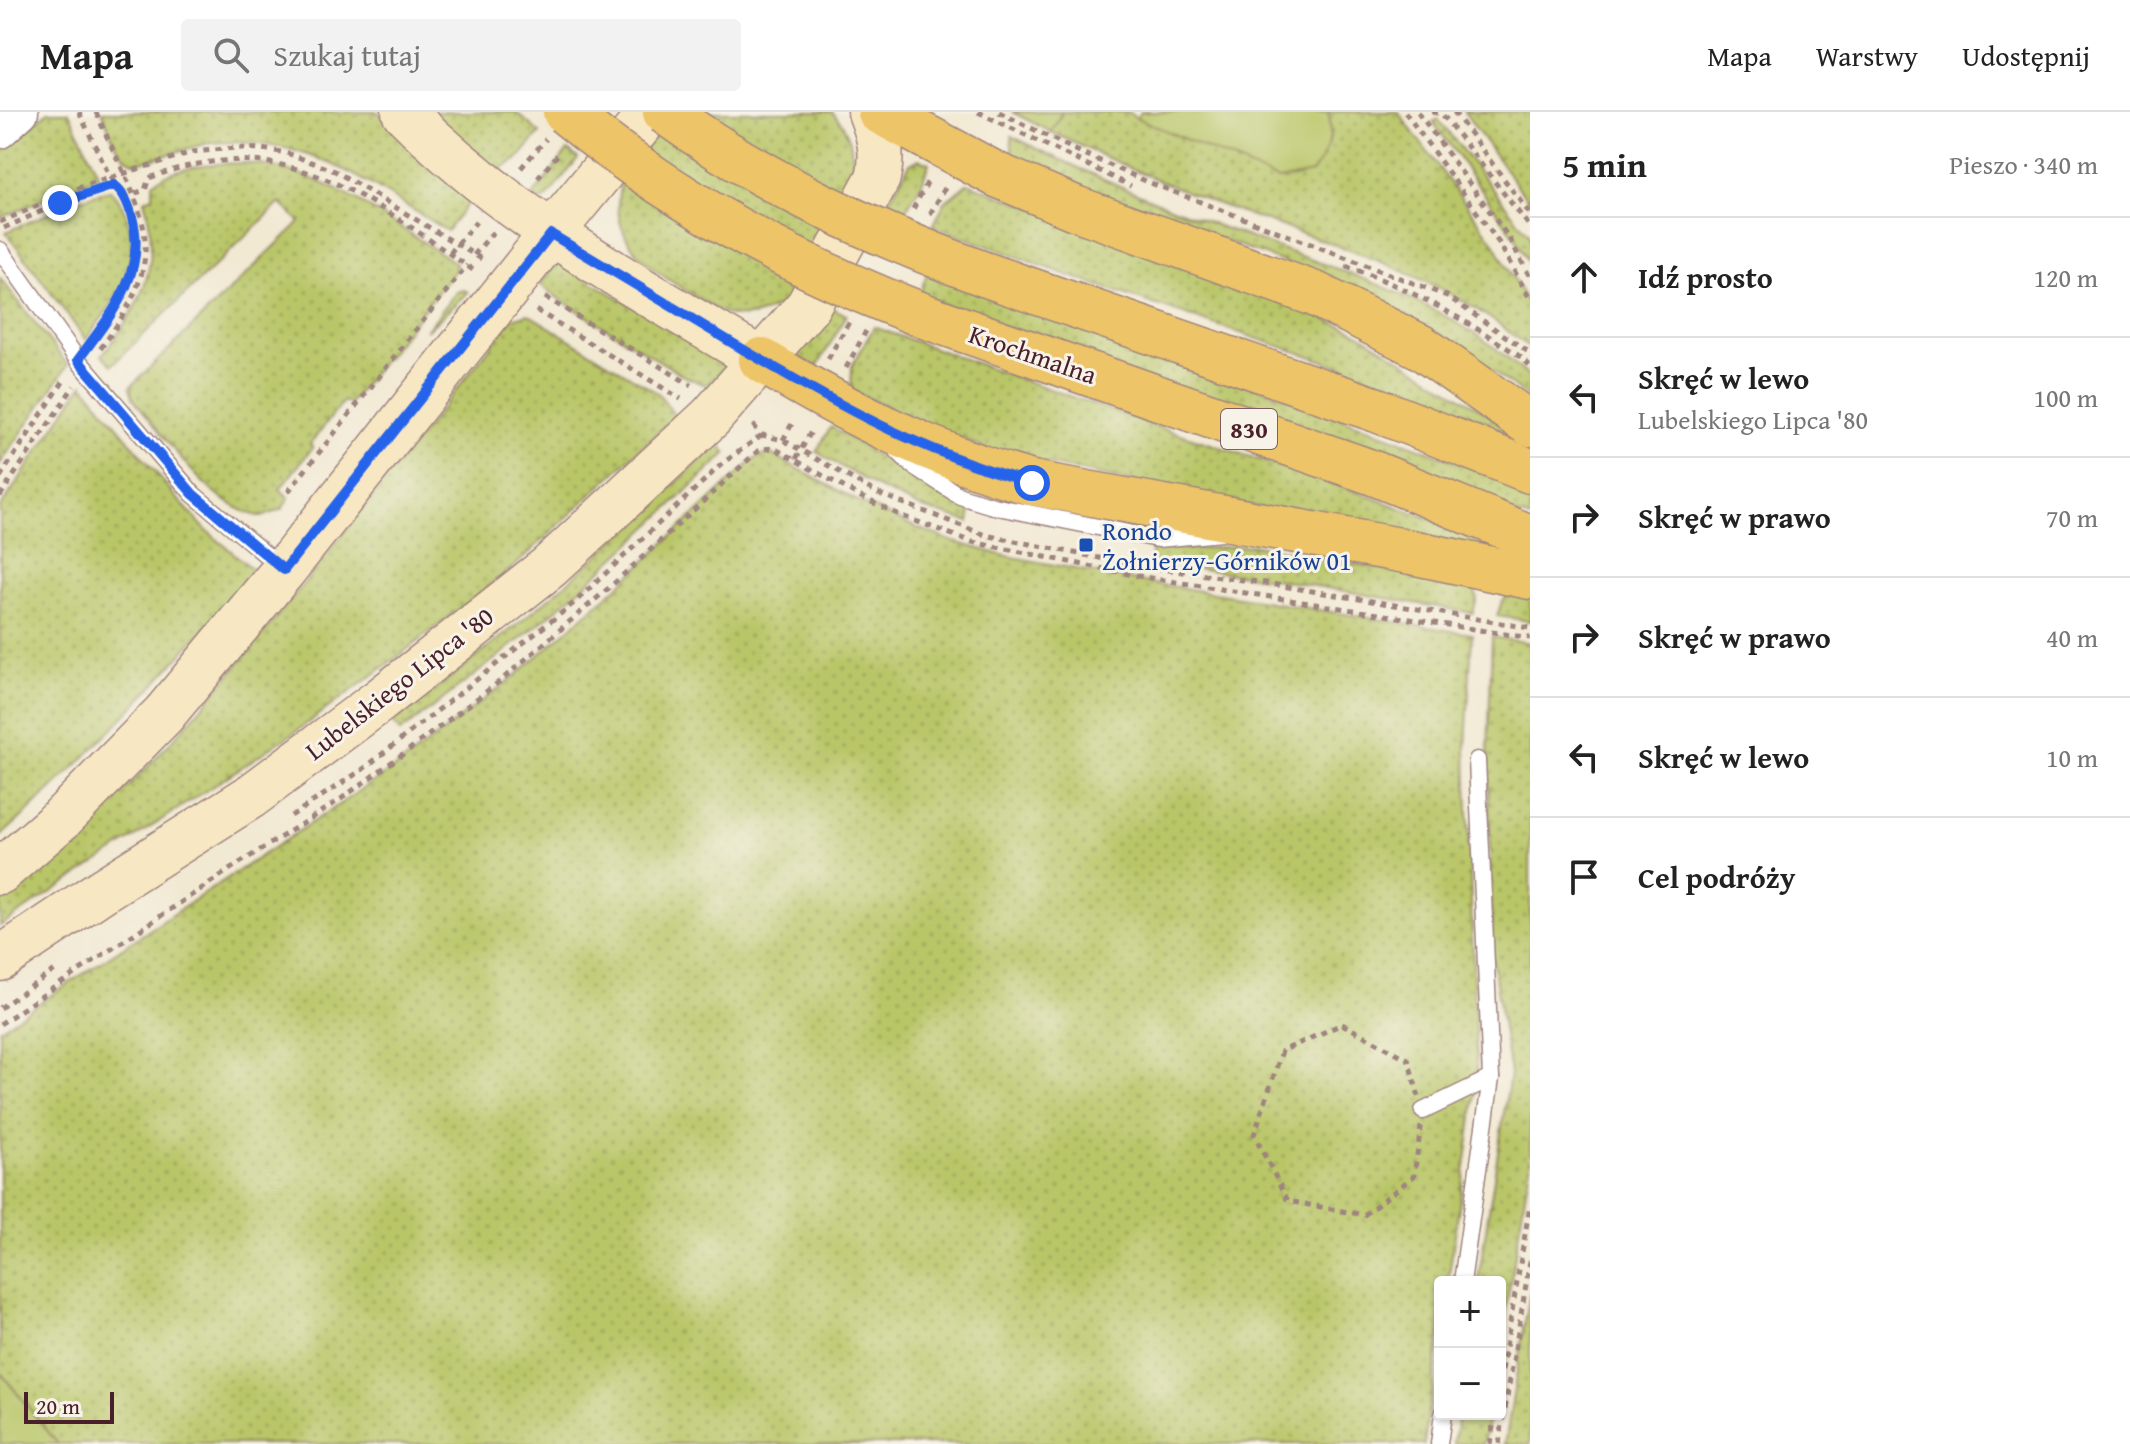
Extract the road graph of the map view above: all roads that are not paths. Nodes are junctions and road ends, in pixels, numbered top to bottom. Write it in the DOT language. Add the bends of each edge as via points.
graph roads {
  1 [pos="21,112"];
  2 [pos="404,112"];
  3 [pos="651,112"];
  4 [pos="665,112"];
  5 [pos="870,112"];
  6 [pos="880,112"];
  7 [pos="557,124"];
  8 [pos="0,131"];
  9 [pos="551,234"];
  10 [pos="0,250"];
  11 [pos="761,360"];
  12 [pos="1530,424"];
  13 [pos="1530,471"];
  14 [pos="1530,537"];
  15 [pos="284,570"];
  16 [pos="1530,577"];
  17 [pos="1477,760"];
  18 [pos="0,872"];
  19 [pos="0,959"];
  20 [pos="1491,1078"];
  21 [pos="1423,1111"];
  22 [pos="1463,1276"];
  23 [pos="1442,1420"];
  24 [pos="1439,1444"];
  1 -- 8 [label="street"];
  2 -- 9 [label="main road" via="452,158"];
  3 -- 9 [label="main road"];
  4 -- 13 [label="main road, 830, bridge" via="791,191 876,232 1364,405"];
  5 -- 11 [label="main road, Lubelskiego Lipca '80" via="880,136 878,178 808,306"];
  6 -- 12 [label="main road" via="997,175 1075,208 1315,294 1421,347"];
  7 -- 14 [label="main road, Krochmalna / 830, bridge" via="740,233 841,282 1371,472"];
  9 -- 11 [label="main road"];
  9 -- 15 [label="main road"];
  10 -- 15 [label="lane" via="82,364 193,494"];
  11 -- 16 [label="main road" via="930,450 1005,475"];
  11 -- 19 [label="main road, Lubelskiego Lipca '80" via="711,417 549,567 250,797"];
  15 -- 18 [label="main road" via="164,714 61,819"];
  17 -- 20 [label="lane"];
  20 -- 21 [label="lane"];
  20 -- 22 [label="lane"];
  23 -- 24 [label="lane"];
}
